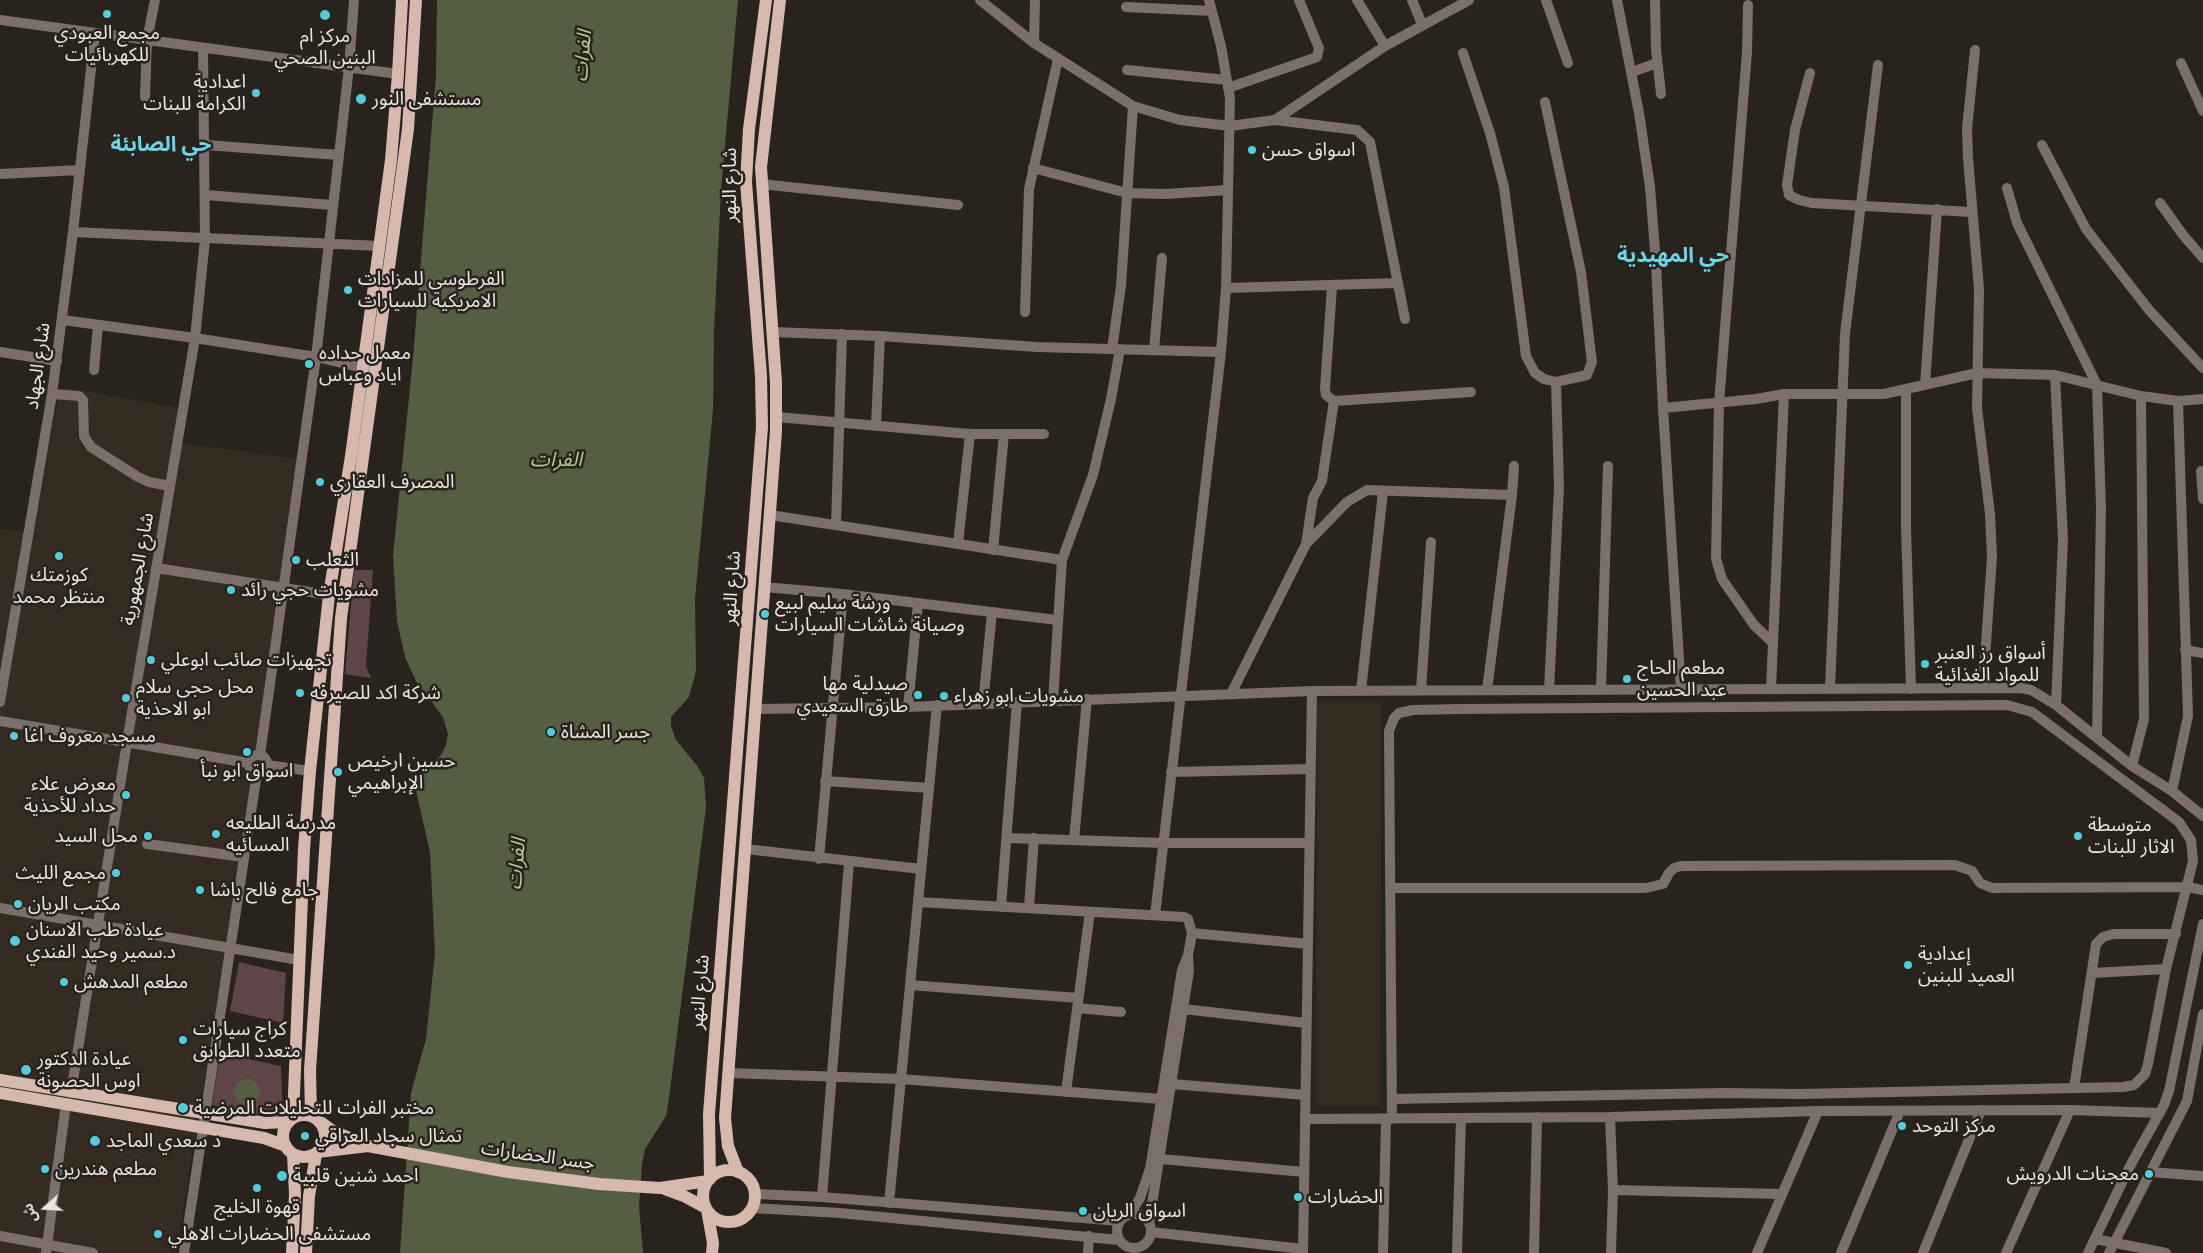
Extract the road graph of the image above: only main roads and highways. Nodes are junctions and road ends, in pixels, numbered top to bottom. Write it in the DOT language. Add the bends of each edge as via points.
graph roads {
  1 [pos="402,0"];
  2 [pos="416,0"];
  3 [pos="766,0"];
  4 [pos="780,0"];
  5 [pos="377,312"];
  6 [pos="760,466"];
  7 [pos="773,469"];
  8 [pos="304,849"];
  9 [pos="324,852"];
  10 [pos="725,914"];
  11 [pos="741,916"];
  12 [pos="0,1080"];
  13 [pos="0,1093"];
  14 [pos="69,1098"];
  15 [pos="316,1119"];
  16 [pos="291,1120"];
  17 [pos="368,1146"];
  18 [pos="289,1150"];
  19 [pos="317,1153"];
  20 [pos="738,1172"];
  21 [pos="709,1180"];
  22 [pos="660,1188"];
  23 [pos="706,1209"];
  24 [pos="737,1221"];
  25 [pos="712,1248"];
  26 [pos="292,1253"];
  27 [pos="306,1253"];
  1 -- 5 [label="main road"];
  2 -- 5 [label="main road" via="408,129"];
  3 -- 6 [label="main road, شارع النهر" via="749,129 746,182 761,376"];
  4 -- 7 [label="main road, شارع النهر" via="762,146 761,184 777,417"];
  5 -- 8 [label="main road" via="363,368 329,595"];
  5 -- 9 [label="main road" via="341,618"];
  6 -- 7 [label="main road"];
  6 -- 10 [label="main road, شارع النهر"];
  7 -- 11 [label="main road, شارع النهر"];
  8 -- 9 [label="main road"];
  8 -- 16 [label="main road"];
  9 -- 15 [label="main road" via="310,1070"];
  10 -- 11 [label="main road"];
  10 -- 21 [label="main road, شارع النهر" via="709,1114"];
  11 -- 20 [label="main road, شارع النهر" via="725,1127"];
  12 -- 14 [label="main road"];
  13 -- 14 [label="main road"];
  14 -- 16 [label="main road" via="265,1123"];
  14 -- 18 [label="main road" via="270,1139"];
  15 -- 16 [label="main road" via="305,1114"];
  15 -- 17 [label="main road" via="333,1131"];
  15 -- 19 [label="main road" via="324,1128 325,1141"];
  16 -- 18 [label="main road" via="283,1133"];
  17 -- 19 [label="main road"];
  17 -- 22 [label="main road, جسر الحضارات" via="535,1176"];
  18 -- 19 [label="main road" via="304,1157"];
  18 -- 26 [label="main road" via="294,1194"];
  19 -- 27 [label="main road" via="309,1196"];
  20 -- 21 [label="main road" via="725,1171"];
  20 -- 24 [label="main road" via="750,1181 755,1194 752,1208"];
  21 -- 22 [label="main road"];
  21 -- 23 [label="main road" via="703,1194"];
  22 -- 23 [label="main road" via="684,1196"];
  23 -- 24 [label="main road" via="720,1221"];
  23 -- 25 [label="main road"];
  24 -- 25 [label="main road"];
}
